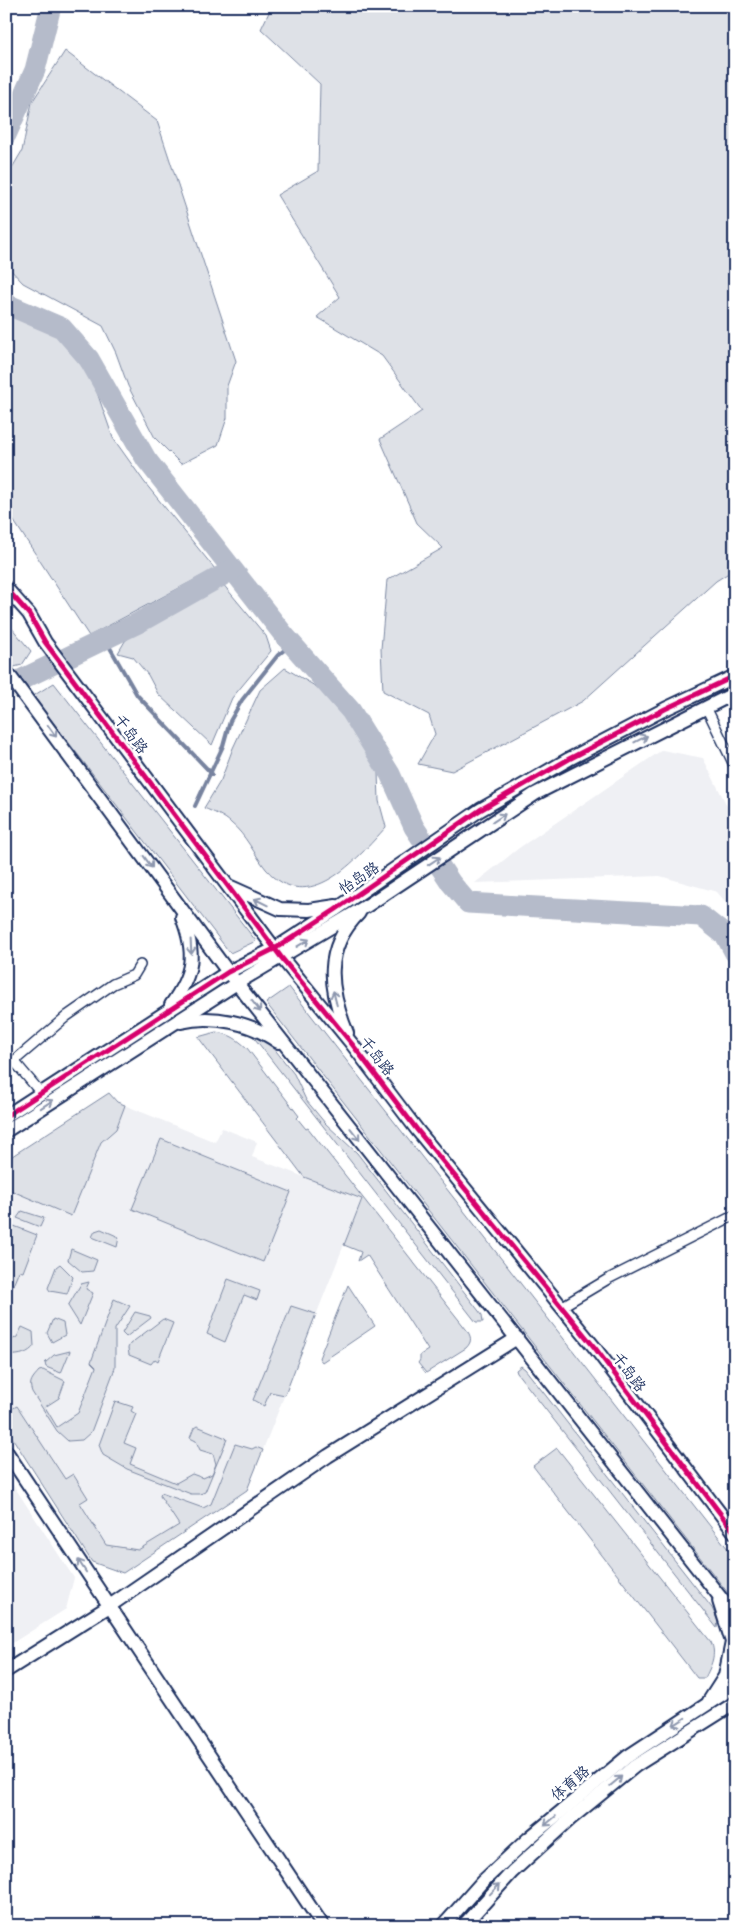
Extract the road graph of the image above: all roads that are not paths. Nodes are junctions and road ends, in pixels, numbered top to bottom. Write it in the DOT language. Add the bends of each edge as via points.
graph roads {
  1 [pos="6,588"];
  2 [pos="6,671"];
  3 [pos="735,676"];
  4 [pos="735,693"];
  5 [pos="706,707"];
  6 [pos="735,767"];
  7 [pos="230,886"];
  8 [pos="176,900"];
  9 [pos="368,904"];
  10 [pos="343,905"];
  11 [pos="278,953"];
  12 [pos="140,965"];
  13 [pos="228,972"];
  14 [pos="238,983"];
  15 [pos="166,1012"];
  16 [pos="172,1025"];
  17 [pos="352,1044"];
  18 [pos="288,1048"];
  19 [pos="10,1064"];
  20 [pos="41,1093"];
  21 [pos="6,1116"];
  22 [pos="6,1130"];
  23 [pos="735,1215"];
  24 [pos="561,1307"];
  25 [pos="517,1338"];
  26 [pos="6,1451"];
  27 [pos="735,1533"];
  28 [pos="714,1590"];
  29 [pos="108,1607"];
  30 [pos="735,1616"];
  31 [pos="6,1671"];
  32 [pos="735,1686"];
  33 [pos="735,1703"];
  34 [pos="708,1704"];
  35 [pos="735,1714"];
  36 [pos="710,1718"];
  37 [pos="323,1926"];
  38 [pos="443,1926"];
  39 [pos="463,1926"];
  1 -- 7 [label="street, 千岛路" via="29,614 46,642"];
  2 -- 8 [label="street, one-way"];
  3 -- 10 [label="street, 怡岛路" via="665,708 480,810"];
  4 -- 5 [label="street"];
  5 -- 6 [label="street"];
  9 -- 5 [label="street, one-way" via="535,794"];
  10 -- 7 [label="street, one-way" via="280,909"];
  7 -- 11 [label="street, 千岛路"];
  8 -- 13 [label="street"];
  8 -- 15 [label="street, one-way" via="190,938 191,968 188,979"];
  11 -- 9 [label="street, one-way"];
  17 -- 9 [label="street, one-way" via="335,996 332,966 342,936"];
  10 -- 11 [label="street, 怡岛路"];
  11 -- 13 [label="street, 怡岛路"];
  11 -- 14 [label="street"];
  11 -- 17 [label="street, 千岛路"];
  12 -- 19 [label="street" via="134,975 113,984 67,1016"];
  13 -- 14 [label="street"];
  13 -- 15 [label="street, 怡岛路"];
  14 -- 16 [label="street"];
  14 -- 18 [label="street, one-way"];
  15 -- 20 [label="street, 怡岛路"];
  16 -- 18 [label="street" via="206,1018 224,1021 256,1029"];
  22 -- 16 [label="street, one-way"];
  17 -- 24 [label="street, 千岛路"];
  18 -- 25 [label="street, one-way"];
  19 -- 20 [label="street"];
  20 -- 21 [label="street, 怡岛路"];
  23 -- 24 [label="street" via="608,1279"];
  24 -- 27 [label="street, 千岛路"];
  25 -- 28 [label="street"];
  25 -- 29 [label="street" via="328,1456"];
  29 -- 26 [label="street, one-way"];
  28 -- 30 [label="street"];
  28 -- 34 [label="street" via="732,1642 725,1676"];
  29 -- 31 [label="street"];
  29 -- 37 [label="street"];
  32 -- 34 [label="street, 体育路"];
  33 -- 36 [label="street, 体育路"];
  34 -- 38 [label="street, 体育路, one-way" via="627,1757 528,1839 482,1882"];
  35 -- 36 [label="street"];
  39 -- 36 [label="street, 体育路, one-way" via="512,1872 570,1819 635,1766"];
}
